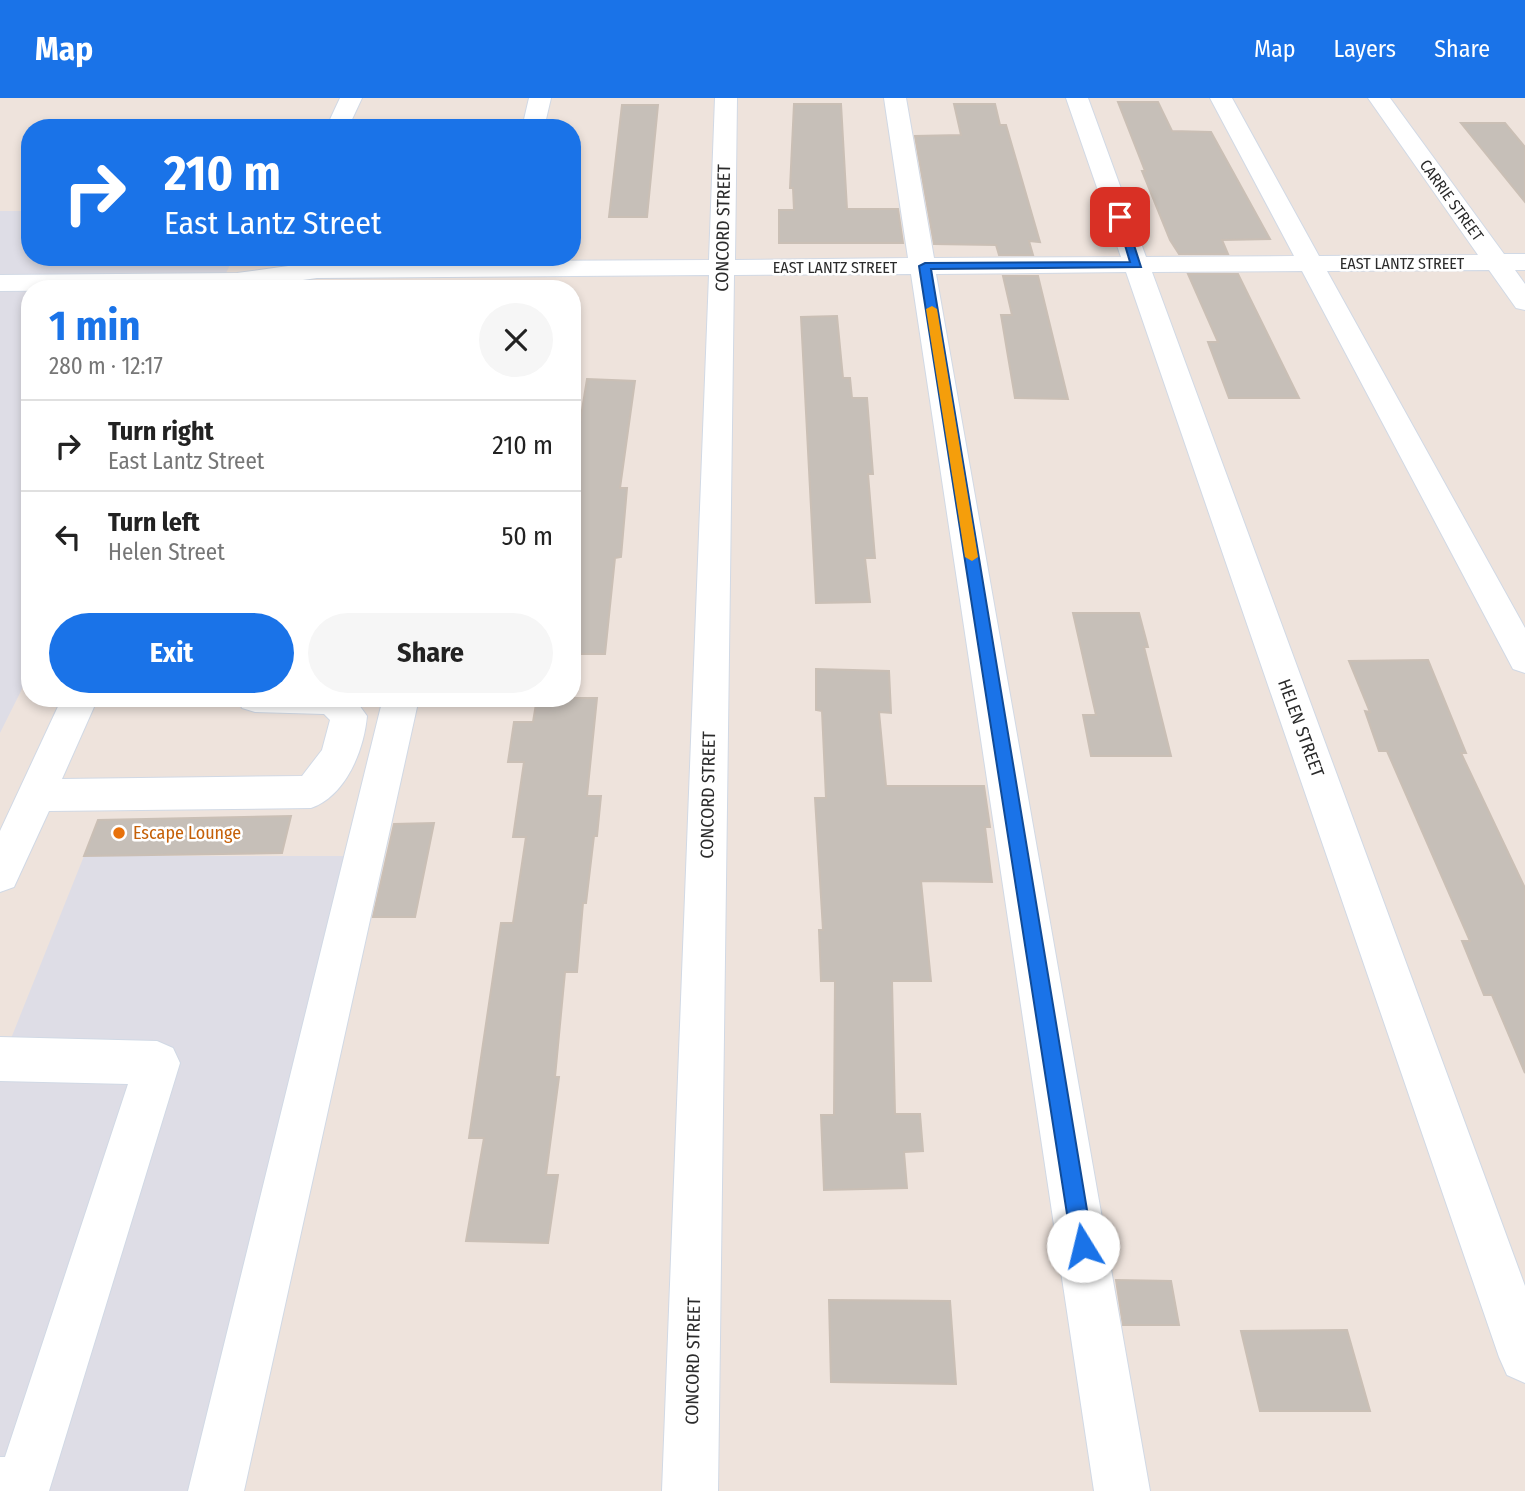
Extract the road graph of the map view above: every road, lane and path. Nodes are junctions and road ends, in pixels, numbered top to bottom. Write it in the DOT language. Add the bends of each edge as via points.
graph roads {
  1 [pos="351,98"];
  2 [pos="540,98"];
  3 [pos="726,98"];
  4 [pos="895,98"];
  5 [pos="1077,98"];
  6 [pos="1221,98"];
  7 [pos="1379,98"];
  8 [pos="342,119"];
  9 [pos="535,119"];
  10 [pos="1497,262"];
  11 [pos="1525,262"];
  12 [pos="1311,264"];
  13 [pos="1137,265"];
  14 [pos="925,266"];
  15 [pos="722,267"];
  16 [pos="500,271"];
  17 [pos="272,273"];
  18 [pos="241,280"];
  19 [pos="0,283"];
  20 [pos="21,283"];
  21 [pos="1525,302"];
  22 [pos="1525,660"];
  23 [pos="76,707"];
  24 [pos="340,707"];
  25 [pos="399,707"];
  26 [pos="36,794"];
  27 [pos="0,874"];
  28 [pos="0,1059"];
  29 [pos="1525,1357"];
  30 [pos="0,1485"];
  31 [pos="216,1491"];
  32 [pos="690,1491"];
  33 [pos="1122,1491"];
  1 -- 8 [label="street"];
  2 -- 9 [label="street"];
  3 -- 15 [label="street, CONCORD STREET"];
  4 -- 14 [label="street"];
  5 -- 13 [label="street, HELEN STREET"];
  6 -- 12 [label="street"];
  7 -- 10 [label="street, CARRIE STREET"];
  10 -- 11 [label="street, EAST LANTZ STREET"];
  10 -- 12 [label="street, EAST LANTZ STREET"];
  10 -- 21 [label="street, CARRIE STREET"];
  12 -- 13 [label="street, EAST LANTZ STREET"];
  12 -- 22 [label="street"];
  13 -- 14 [label="street, EAST LANTZ STREET"];
  13 -- 29 [label="street, HELEN STREET"];
  14 -- 15 [label="street, EAST LANTZ STREET"];
  14 -- 33 [label="street"];
  15 -- 16 [label="street, EAST LANTZ STREET"];
  15 -- 32 [label="street, CONCORD STREET"];
  16 -- 17 [label="street, EAST LANTZ STREET"];
  17 -- 18 [label="street, EAST LANTZ STREET"];
  19 -- 20 [label="street, EAST LANTZ STREET"];
  23 -- 26 [label="street"];
  24 -- 26 [label="street" via="349,716 348,739 330,773 311,792"];
  25 -- 31 [label="street"];
  26 -- 27 [label="street"];
  28 -- 30 [label="street" via="157,1063 24,1485"];
}
